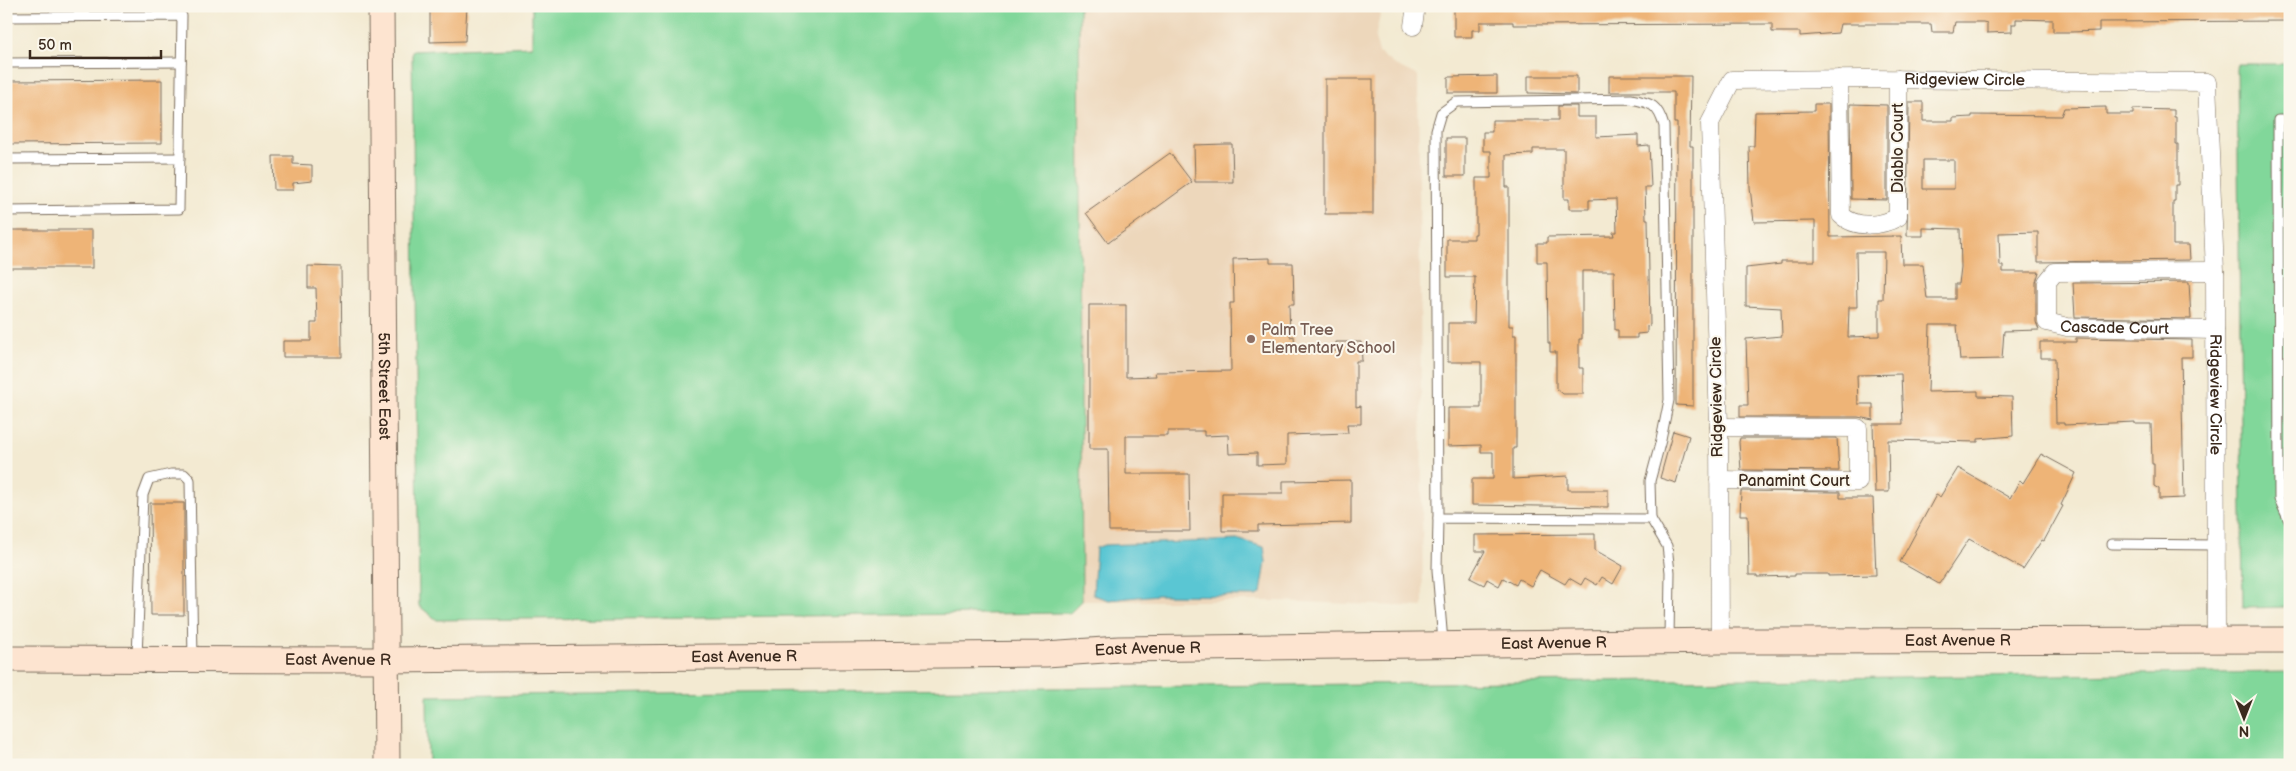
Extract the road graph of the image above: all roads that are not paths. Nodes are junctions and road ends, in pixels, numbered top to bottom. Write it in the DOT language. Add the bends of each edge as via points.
graph roads {
  1 [pos="381,6"];
  2 [pos="1416,6"];
  3 [pos="6,17"];
  4 [pos="1414,26"];
  5 [pos="181,62"];
  6 [pos="6,63"];
  7 [pos="1839,79"];
  8 [pos="1898,79"];
  9 [pos="2290,120"];
  10 [pos="180,158"];
  11 [pos="6,159"];
  12 [pos="6,211"];
  13 [pos="2215,271"];
  14 [pos="2215,330"];
  15 [pos="1719,427"];
  16 [pos="1719,480"];
  17 [pos="1438,518"];
  18 [pos="1651,519"];
  19 [pos="2290,523"];
  20 [pos="2112,544"];
  21 [pos="2215,545"];
  22 [pos="2216,639"];
  23 [pos="2290,640"];
  24 [pos="1720,641"];
  25 [pos="1668,642"];
  26 [pos="1443,645"];
  27 [pos="6,660"];
  28 [pos="137,660"];
  29 [pos="194,660"];
  30 [pos="386,660"];
  31 [pos="387,765"];
  1 -- 30 [label="street, 5th Street East"];
  2 -- 4 [label="street"];
  3 -- 5 [label="lane" via="182,16"];
  5 -- 6 [label="lane"];
  5 -- 10 [label="lane"];
  7 -- 8 [label="street, Ridgeview Circle"];
  7 -- 8 [label="street, Diablo Court" via="1841,215 1848,221 1866,224 1889,222 1898,217"];
  7 -- 15 [label="street, Ridgeview Circle" via="1732,80 1710,124"];
  8 -- 13 [label="street, Ridgeview Circle" via="2207,82"];
  9 -- 19 [label="lane" via="2278,120 2278,150 2279,499"];
  10 -- 11 [label="lane"];
  10 -- 12 [label="lane" via="179,209"];
  13 -- 14 [label="street, Ridgeview Circle"];
  13 -- 14 [label="street, Cascade Court" via="2055,272 2047,282 2047,322 2067,327"];
  14 -- 21 [label="street, Ridgeview Circle"];
  15 -- 16 [label="street, Ridgeview Circle"];
  15 -- 16 [label="street, Panamint Court" via="1858,428 1858,482"];
  16 -- 24 [label="street, Ridgeview Circle"];
  17 -- 18 [label="lane"];
  17 -- 18 [label="lane" via="1436,130 1441,113 1456,102 1631,99 1647,102 1659,111 1664,126 1669,400 1650,481"];
  17 -- 26 [label="lane" via="1437,570"];
  18 -- 25 [label="lane" via="1666,546 1670,572"];
  20 -- 21 [label="lane"];
  21 -- 22 [label="street, Ridgeview Circle"];
  22 -- 23 [label="street, East Avenue R"];
  22 -- 24 [label="street, East Avenue R"];
  24 -- 25 [label="street, East Avenue R"];
  25 -- 26 [label="street, East Avenue R"];
  26 -- 30 [label="street, East Avenue R" via="1046,654"];
  27 -- 28 [label="street, East Avenue R"];
  28 -- 29 [label="street, East Avenue R"];
  28 -- 29 [label="lane" via="143,495 149,479 172,474 184,474 190,480"];
  29 -- 30 [label="street, East Avenue R"];
  30 -- 31 [label="street, 5th Street East"];
}
